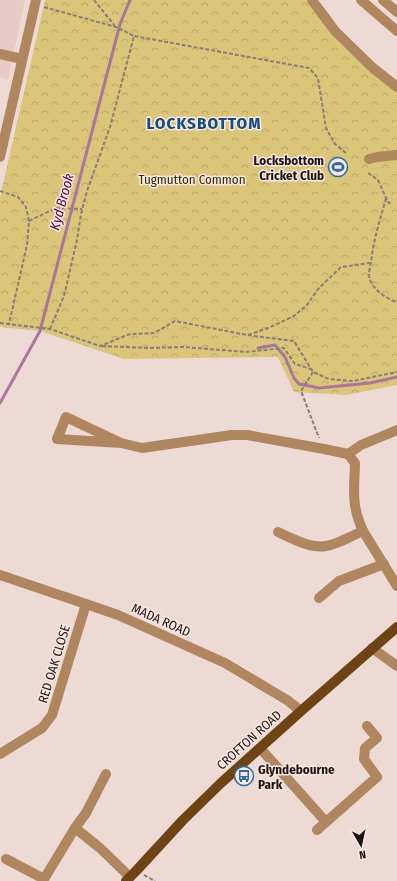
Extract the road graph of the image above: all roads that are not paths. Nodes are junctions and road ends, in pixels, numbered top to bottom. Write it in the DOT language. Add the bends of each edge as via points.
graph roads {
  1 [pos="312,0"];
  2 [pos="361,0"];
  3 [pos="383,0"];
  4 [pos="35,2"];
  5 [pos="397,12"];
  6 [pos="397,31"];
  7 [pos="0,54"];
  8 [pos="22,60"];
  9 [pos="397,86"];
  10 [pos="397,155"];
  11 [pos="0,157"];
  12 [pos="369,159"];
  13 [pos="397,430"];
  14 [pos="121,443"];
  15 [pos="348,454"];
  16 [pos="363,531"];
  17 [pos="278,532"];
  18 [pos="384,564"];
  19 [pos="0,575"];
  20 [pos="397,586"];
  21 [pos="319,598"];
  22 [pos="86,604"];
  23 [pos="397,626"];
  24 [pos="372,648"];
  25 [pos="397,666"];
  26 [pos="301,711"];
  27 [pos="367,726"];
  28 [pos="260,748"];
  29 [pos="0,754"];
  30 [pos="106,774"];
  31 [pos="326,822"];
  32 [pos="75,828"];
  33 [pos="317,830"];
  34 [pos="6,859"];
  35 [pos="128,879"];
  1 -- 9 [label="street" via="335,31 373,68"];
  2 -- 6 [label="street"];
  3 -- 5 [label="street"];
  4 -- 8 [label="street"];
  7 -- 8 [label="street"];
  8 -- 11 [label="street"];
  10 -- 12 [label="street"];
  13 -- 15 [label="street" via="361,445"];
  14 -- 14 [label="street" via="57,439 66,417"];
  14 -- 15 [label="street" via="142,448 247,435"];
  15 -- 16 [label="street" via="355,463 354,501"];
  16 -- 17 [label="street" via="324,547 300,542"];
  16 -- 18 [label="street"];
  18 -- 20 [label="street"];
  18 -- 21 [label="street" via="339,581"];
  19 -- 22 [label="street, MADA ROAD"];
  22 -- 26 [label="street, MADA ROAD" via="118,615 225,663"];
  22 -- 29 [label="street, RED OAK CLOSE" via="52,715 42,728"];
  23 -- 24 [label="main road, CROFTON ROAD"];
  24 -- 25 [label="street"];
  24 -- 26 [label="main road, CROFTON ROAD"];
  26 -- 28 [label="main road, CROFTON ROAD"];
  27 -- 31 [label="street" via="377,738 365,748 364,759 377,777"];
  28 -- 31 [label="street"];
  28 -- 35 [label="main road, CROFTON ROAD" via="183,820"];
  30 -- 32 [label="street" via="86,813"];
  31 -- 33 [label="street"];
  32 -- 34 [label="street" via="44,879"];
  32 -- 35 [label="street" via="100,848"];
}
